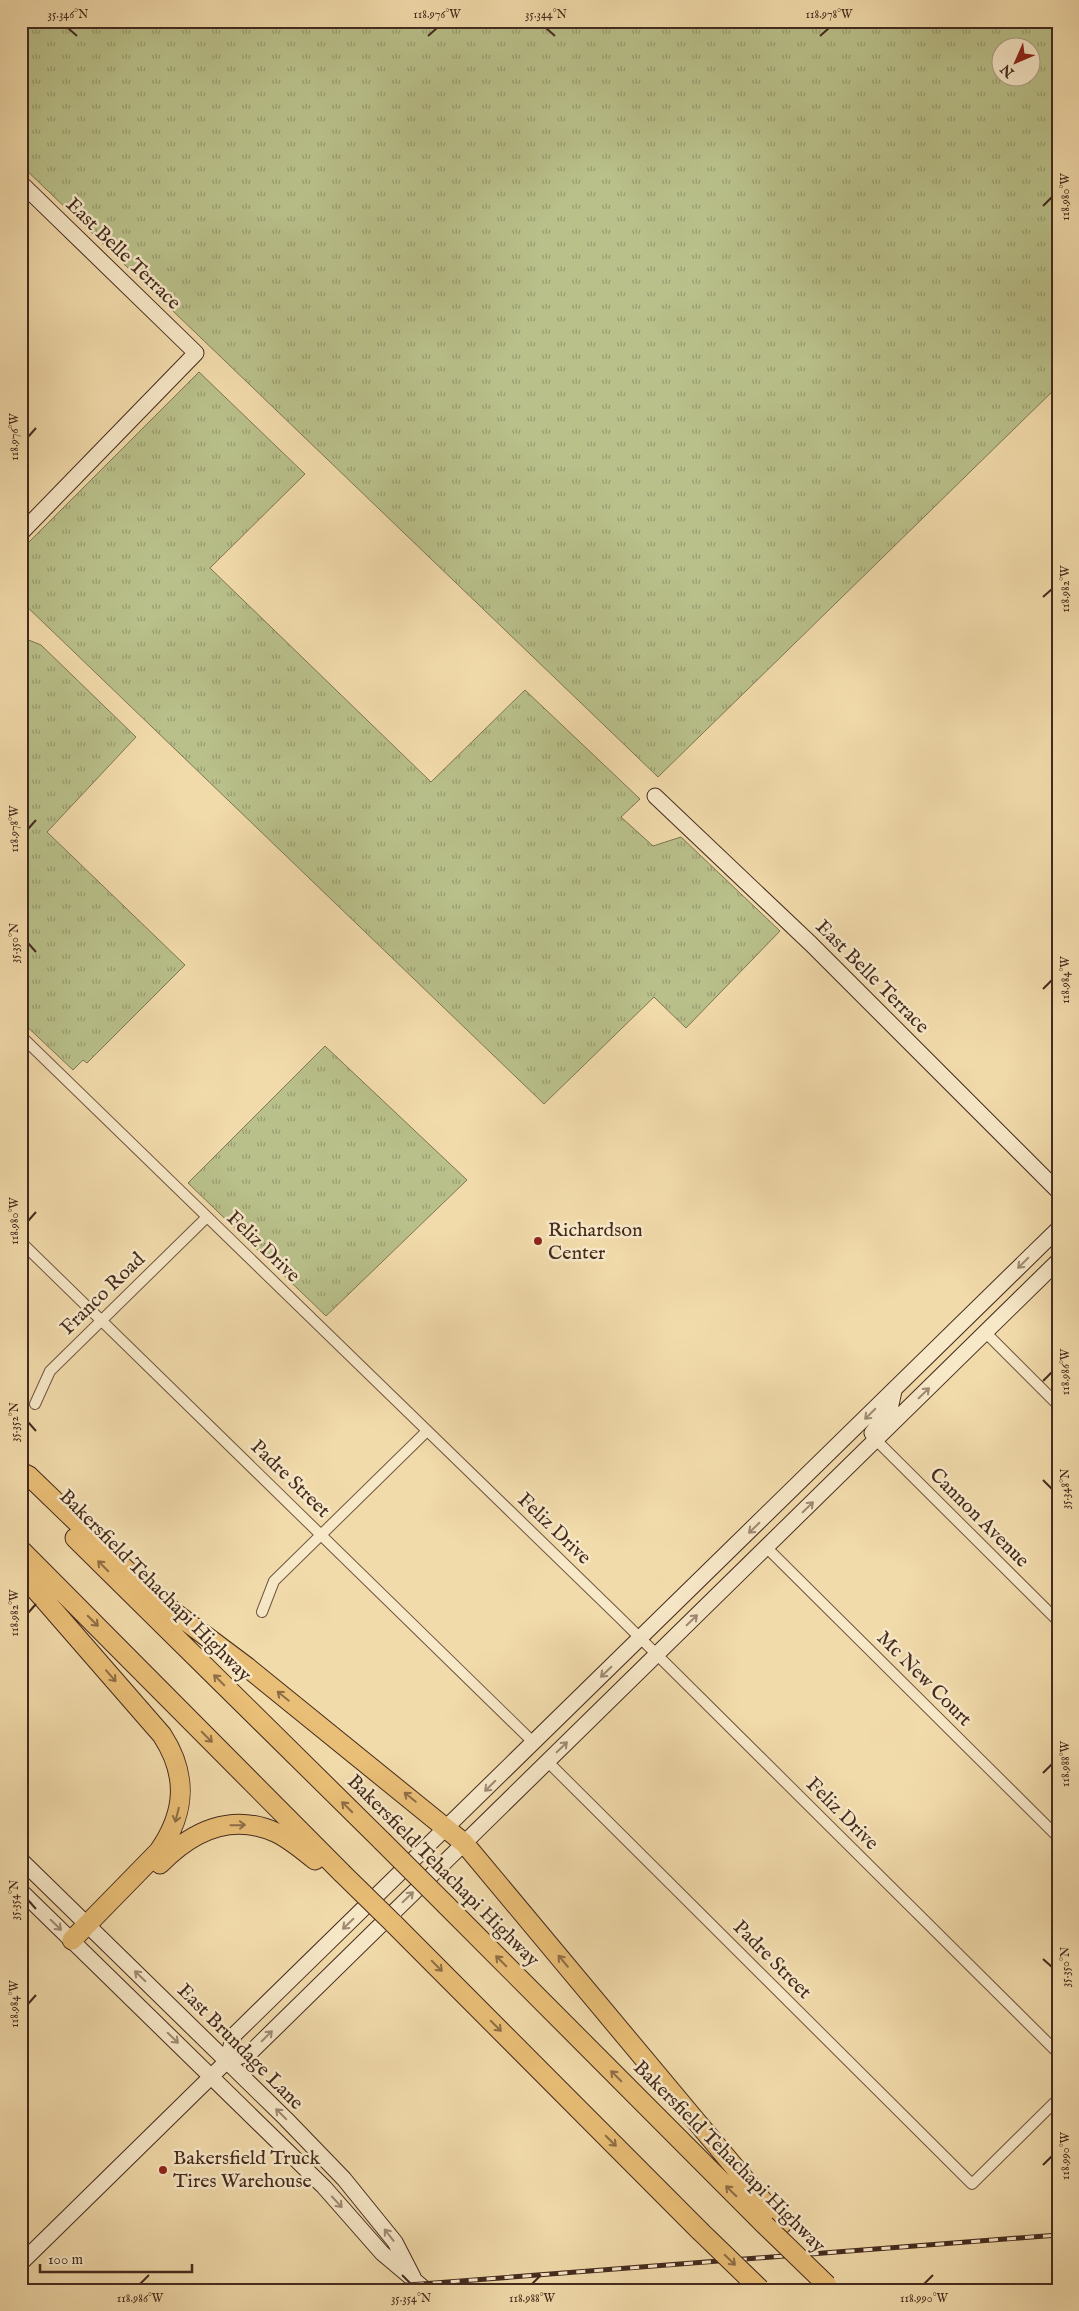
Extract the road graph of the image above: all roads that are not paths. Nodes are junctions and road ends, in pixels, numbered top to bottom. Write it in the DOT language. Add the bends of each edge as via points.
graph roads {
  1 [pos="21,183"];
  2 [pos="21,534"];
  3 [pos="655,796"];
  4 [pos="21,1036"];
  5 [pos="1058,1191"];
  6 [pos="207,1217"];
  7 [pos="1058,1229"];
  8 [pos="21,1242"];
  9 [pos="1058,1261"];
  10 [pos="102,1320"];
  11 [pos="986,1333"];
  12 [pos="894,1391"];
  13 [pos="35,1404"];
  14 [pos="1058,1404"];
  15 [pos="427,1431"];
  16 [pos="876,1440"];
  17 [pos="21,1472"];
  18 [pos="836,1480"];
  19 [pos="21,1485"];
  20 [pos="322,1534"];
  21 [pos="766,1547"];
  22 [pos="21,1550"];
  23 [pos="21,1573"];
  24 [pos="262,1612"];
  25 [pos="1058,1621"];
  26 [pos="640,1638"];
  27 [pos="657,1654"];
  28 [pos="534,1743"];
  29 [pos="547,1761"];
  30 [pos="448,1828"];
  31 [pos="1058,1837"];
  32 [pos="464,1843"];
  33 [pos="21,1860"];
  34 [pos="341,1876"];
  35 [pos="21,1891"];
  36 [pos="92,1929"];
  37 [pos="77,1945"];
  38 [pos="1058,2053"];
  39 [pos="227,2061"];
  40 [pos="211,2076"];
  41 [pos="1058,2100"];
  42 [pos="774,2225"];
  43 [pos="21,2263"];
  44 [pos="413,2277"];
  45 [pos="829,2288"];
  46 [pos="426,2290"];
  47 [pos="760,2290"];
  1 -- 2 [label="street, East Belle Terrace" via="196,353"];
  3 -- 5 [label="street, East Belle Terrace" via="811,944"];
  4 -- 6 [label="street, Feliz Drive"];
  6 -- 10 [label="street, Franco Road"];
  6 -- 15 [label="street, Feliz Drive"];
  7 -- 12 [label="street, one-way"];
  8 -- 10 [label="street, Padre Street"];
  9 -- 11 [label="street"];
  10 -- 13 [label="street, Franco Road" via="50,1371"];
  10 -- 20 [label="street, Padre Street"];
  11 -- 14 [label="street"];
  16 -- 11 [label="street, one-way"];
  12 -- 18 [label="street" via="890,1409"];
  12 -- 26 [label="street, one-way"];
  15 -- 20 [label="street"];
  15 -- 26 [label="street, Feliz Drive"];
  16 -- 18 [label="street"];
  16 -- 25 [label="street, Cannon Avenue"];
  30 -- 17 [label="highway, one-way" via="179,1616"];
  21 -- 18 [label="street, one-way"];
  42 -- 19 [label="highway, Bakersfield Tehachapi Highway, one-way, bridge"];
  20 -- 24 [label="street" via="274,1580"];
  20 -- 28 [label="street, Padre Street"];
  27 -- 21 [label="street, one-way"];
  21 -- 31 [label="street, Mc New Court"];
  22 -- 34 [label="highway, one-way"];
  23 -- 36 [label="highway, one-way" via="162,1735 180,1775 179,1809 169,1838"];
  26 -- 27 [label="street, Feliz Drive"];
  26 -- 28 [label="street, one-way"];
  29 -- 27 [label="street, one-way"];
  27 -- 38 [label="street, Feliz Drive"];
  28 -- 30 [label="street, one-way"];
  29 -- 32 [label="street"];
  29 -- 41 [label="street, Padre Street" via="972,2184"];
  30 -- 32 [label="highway"];
  30 -- 39 [label="street, one-way" via="234,2036"];
  39 -- 32 [label="street, one-way" via="250,2053"];
  42 -- 32 [label="highway, one-way"];
  33 -- 36 [label="street, East Brundage Lane"];
  36 -- 34 [label="highway, one-way" via="172,1852 199,1833 214,1828 246,1824 277,1833"];
  34 -- 47 [label="highway, one-way, bridge" via="394,1923"];
  35 -- 37 [label="street, East Brundage Lane, one-way"];
  36 -- 37 [label="highway"];
  39 -- 36 [label="street, East Brundage Lane, one-way"];
  37 -- 40 [label="street, East Brundage Lane, one-way"];
  39 -- 40 [label="street"];
  44 -- 39 [label="street, East Brundage Lane, one-way" via="395,2242 344,2179"];
  40 -- 43 [label="street"];
  40 -- 44 [label="street, East Brundage Lane, one-way" via="324,2187 382,2253"];
  42 -- 45 [label="highway, bridge"];
  44 -- 46 [label="street, East Brundage Lane"];
}
